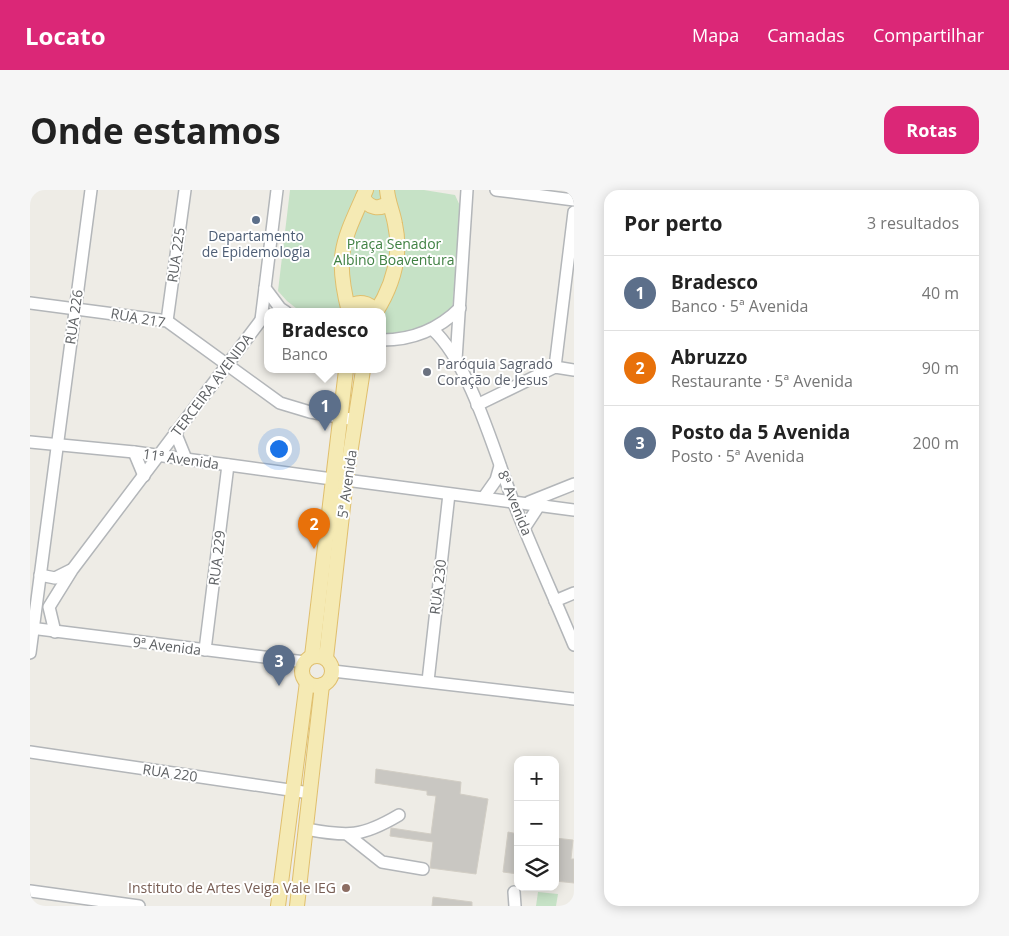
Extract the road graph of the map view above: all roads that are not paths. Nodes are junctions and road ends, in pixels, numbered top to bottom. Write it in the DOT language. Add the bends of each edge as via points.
graph roads {
  1 [pos="91,190"];
  2 [pos="185,190"];
  3 [pos="277,190"];
  4 [pos="467,190"];
  5 [pos="496,190"];
  6 [pos="365,193"];
  7 [pos="388,196"];
  8 [pos="574,200"];
  9 [pos="574,212"];
  10 [pos="265,288"];
  11 [pos="30,303"];
  12 [pos="76,308"];
  13 [pos="264,308"];
  14 [pos="277,308"];
  15 [pos="348,308"];
  16 [pos="350,308"];
  17 [pos="370,308"];
  18 [pos="378,308"];
  19 [pos="460,308"];
  20 [pos="264,318"];
  21 [pos="167,321"];
  22 [pos="432,329"];
  23 [pos="386,340"];
  24 [pos="456,362"];
  25 [pos="228,365"];
  26 [pos="555,367"];
  27 [pos="574,370"];
  28 [pos="346,373"];
  29 [pos="362,373"];
  30 [pos="477,404"];
  31 [pos="341,418"];
  32 [pos="356,420"];
  33 [pos="175,432"];
  34 [pos="30,442"];
  35 [pos="56,444"];
  36 [pos="134,452"];
  37 [pos="159,456"];
  38 [pos="186,459"];
  39 [pos="228,465"];
  40 [pos="500,466"];
  41 [pos="144,476"];
  42 [pos="332,479"];
  43 [pos="346,480"];
  44 [pos="574,484"];
  45 [pos="449,494"];
  46 [pos="484,498"];
  47 [pos="513,502"];
  48 [pos="527,502"];
  49 [pos="540,504"];
  50 [pos="574,510"];
  51 [pos="525,527"];
  52 [pos="72,570"];
  53 [pos="40,575"];
  54 [pos="38,589"];
  55 [pos="58,591"];
  56 [pos="574,593"];
  57 [pos="555,601"];
  58 [pos="31,628"];
  59 [pos="55,632"];
  60 [pos="574,645"];
  61 [pos="205,650"];
  62 [pos="30,653"];
  63 [pos="326,658"];
  64 [pos="308,659"];
  65 [pos="333,671"];
  66 [pos="428,681"];
  67 [pos="307,682"];
  68 [pos="322,686"];
  69 [pos="574,699"];
  70 [pos="30,752"];
  71 [pos="293,791"];
  72 [pos="310,793"];
  73 [pos="398,815"];
  74 [pos="306,829"];
  75 [pos="348,835"];
  76 [pos="423,869"];
  77 [pos="30,891"];
  78 [pos="514,892"];
  79 [pos="139,906"];
  80 [pos="278,906"];
  81 [pos="297,906"];
  82 [pos="515,906"];
  1 -- 12 [label="street, RUA 226"];
  2 -- 21 [label="street, RUA 225"];
  3 -- 10 [label="street, TERCEIRA AVENIDA"];
  4 -- 19 [label="street"];
  5 -- 8 [label="street"];
  6 -- 7 [label="main road" via="369,206 374,208 385,206"];
  6 -- 15 [label="main road" via="348,229 342,254 341,279"];
  7 -- 18 [label="main road" via="396,226 397,261 390,286"];
  9 -- 26 [label="street"];
  10 -- 13 [label="street, TERCEIRA AVENIDA"];
  10 -- 14 [label="street"];
  11 -- 12 [label="street, RUA 217"];
  12 -- 21 [label="street, RUA 217"];
  12 -- 35 [label="street, RUA 226"];
  16 -- 17 [label="main road" via="363,303"];
  19 -- 22 [label="street"];
  19 -- 24 [label="street"];
  20 -- 25 [label="street, TERCEIRA AVENIDA"];
  21 -- 25 [label="street, RUA 217"];
  22 -- 23 [label="street" via="406,338"];
  22 -- 24 [label="street, 8ª Avenida" via="441,336"];
  24 -- 30 [label="street, 8ª Avenida"];
  25 -- 31 [label="street, RUA 217" via="280,404"];
  25 -- 33 [label="street, TERCEIRA AVENIDA"];
  26 -- 27 [label="street"];
  26 -- 30 [label="street"];
  28 -- 31 [label="main road, 5ª Avenida"];
  29 -- 32 [label="main road, 5ª Avenida"];
  30 -- 40 [label="street, 8ª Avenida"];
  31 -- 32 [label="street"];
  31 -- 42 [label="main road, 5ª Avenida"];
  32 -- 43 [label="main road, 5ª Avenida"];
  33 -- 37 [label="street, TERCEIRA AVENIDA"];
  33 -- 38 [label="street"];
  34 -- 35 [label="street, 11ª Avenida"];
  35 -- 36 [label="street, 11ª Avenida"];
  35 -- 53 [label="street, RUA 226"];
  36 -- 37 [label="street, 11ª Avenida"];
  36 -- 41 [label="street"];
  37 -- 38 [label="street, 11ª Avenida"];
  37 -- 41 [label="street, TERCEIRA AVENIDA"];
  38 -- 39 [label="street, 11ª Avenida"];
  39 -- 42 [label="street, 11ª Avenida"];
  39 -- 61 [label="street, RUA 229"];
  40 -- 46 [label="street" via="496,480"];
  40 -- 47 [label="street, 8ª Avenida"];
  41 -- 52 [label="street, TERCEIRA AVENIDA"];
  42 -- 64 [label="main road, 5ª Avenida"];
  43 -- 45 [label="street"];
  43 -- 63 [label="main road, 5ª Avenida"];
  44 -- 48 [label="street"];
  45 -- 46 [label="street"];
  45 -- 66 [label="street, RUA 230"];
  46 -- 47 [label="street"];
  47 -- 48 [label="street"];
  47 -- 51 [label="street, 8ª Avenida"];
  48 -- 49 [label="street"];
  49 -- 50 [label="street"];
  49 -- 51 [label="street"];
  51 -- 57 [label="street, 8ª Avenida"];
  52 -- 53 [label="street" via="55,578"];
  52 -- 55 [label="street, TERCEIRA AVENIDA"];
  53 -- 54 [label="street, RUA 226"];
  54 -- 55 [label="street"];
  54 -- 58 [label="street, RUA 226"];
  55 -- 59 [label="street, TERCEIRA AVENIDA" via="49,607"];
  56 -- 57 [label="street"];
  57 -- 60 [label="street, 8ª Avenida"];
  58 -- 59 [label="street, 9ª Avenida"];
  58 -- 62 [label="street, RUA 226"];
  59 -- 61 [label="street, 9ª Avenida"];
  61 -- 64 [label="street, 9ª Avenida"];
  63 -- 64 [label="main road"];
  63 -- 65 [label="main road"];
  64 -- 67 [label="main road" via="302,670"];
  65 -- 66 [label="street"];
  65 -- 68 [label="main road" via="330,680"];
  66 -- 69 [label="street"];
  67 -- 68 [label="main road"];
  67 -- 71 [label="main road"];
  68 -- 72 [label="main road"];
  70 -- 71 [label="street, RUA 220"];
  71 -- 72 [label="street, RUA 220"];
  71 -- 80 [label="main road"];
  72 -- 74 [label="main road"];
  73 -- 75 [label="street" via="374,829"];
  74 -- 75 [label="street"];
  74 -- 81 [label="main road"];
  75 -- 76 [label="street" via="382,862"];
  77 -- 79 [label="street"];
  78 -- 82 [label="street"];
}
